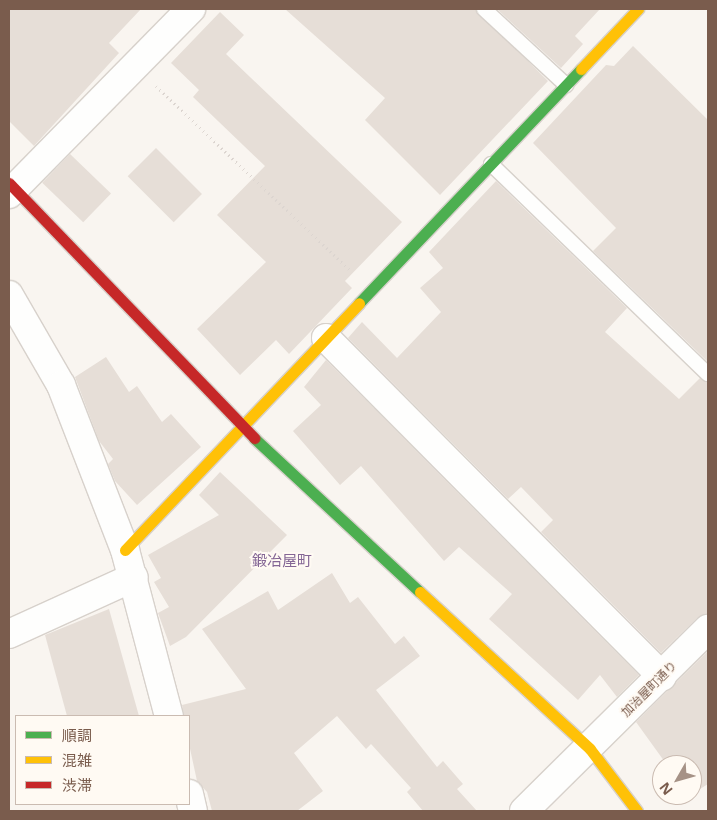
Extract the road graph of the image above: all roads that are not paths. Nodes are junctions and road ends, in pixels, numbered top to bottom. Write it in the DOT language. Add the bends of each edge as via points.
graph roads {
  1 [pos="191,9"];
  2 [pos="484,9"];
  3 [pos="638,9"];
  4 [pos="566,85"];
  5 [pos="491,164"];
  6 [pos="11,189"];
  7 [pos="9,295"];
  8 [pos="326,338"];
  9 [pos="708,374"];
  10 [pos="242,427"];
  11 [pos="125,550"];
  12 [pos="134,577"];
  13 [pos="708,629"];
  14 [pos="9,634"];
  15 [pos="662,676"];
  16 [pos="169,715"];
  17 [pos="590,749"];
  18 [pos="190,798"];
  19 [pos="193,811"];
  20 [pos="524,811"];
  21 [pos="637,811"];
  1 -- 6 [label="street"];
  2 -- 4 [label="lane"];
  3 -- 4 [label="street"];
  4 -- 5 [label="street"];
  5 -- 8 [label="street"];
  5 -- 9 [label="lane"];
  6 -- 10 [label="street"];
  7 -- 11 [label="street" via="61,385"];
  8 -- 10 [label="street"];
  8 -- 15 [label="street"];
  10 -- 11 [label="street"];
  10 -- 17 [label="street"];
  11 -- 12 [label="street"];
  12 -- 14 [label="street"];
  12 -- 16 [label="street"];
  13 -- 15 [label="street, 加治屋町通り"];
  15 -- 17 [label="street, 加治屋町通り"];
  17 -- 20 [label="street, 加治屋町通り"];
  17 -- 21 [label="street"];
  18 -- 19 [label="street"];
}
